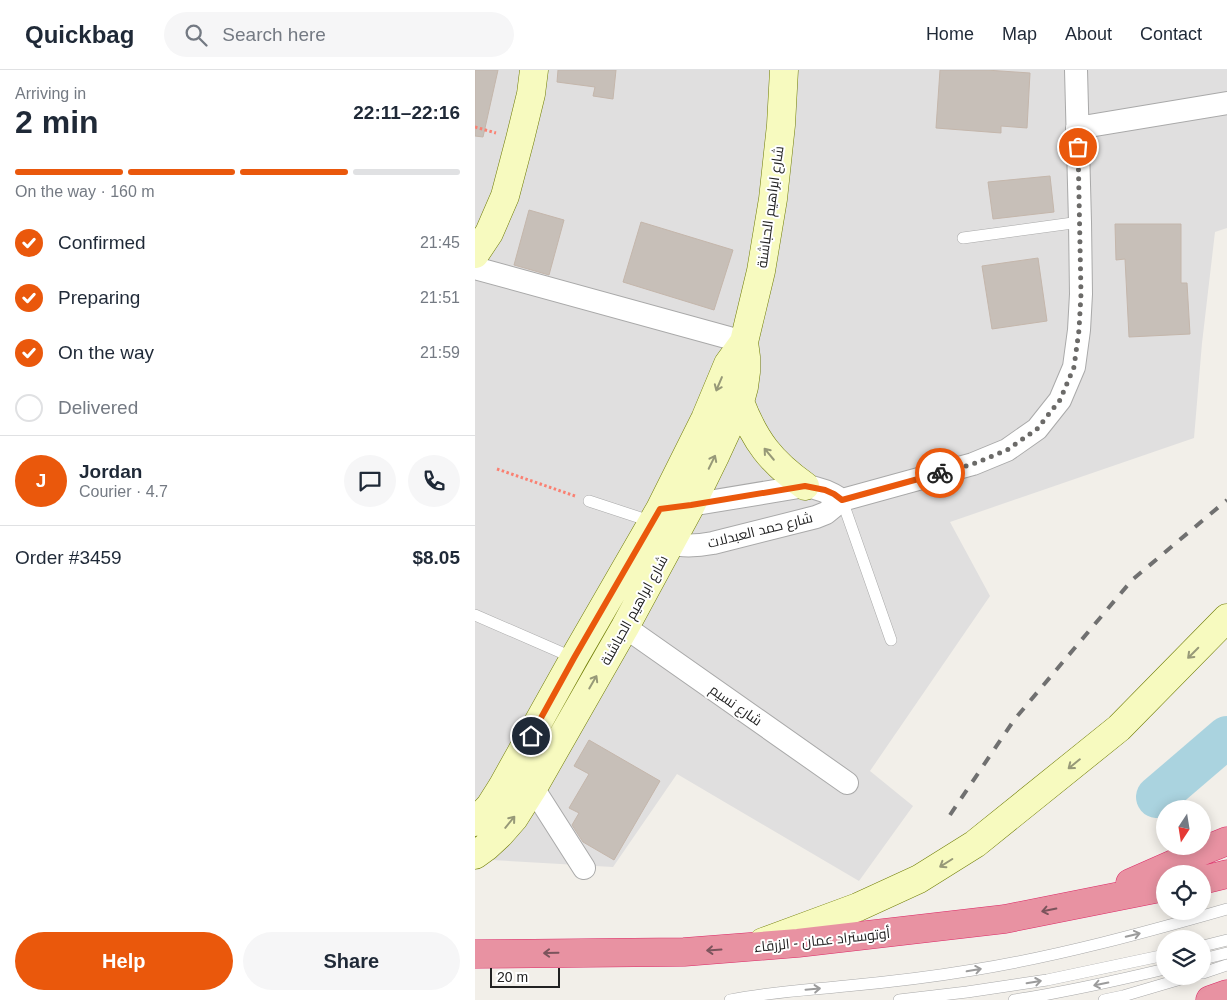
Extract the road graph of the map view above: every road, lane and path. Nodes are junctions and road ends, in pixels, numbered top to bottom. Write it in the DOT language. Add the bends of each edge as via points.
graph roads {
  1 [pos="534,70"];
  2 [pos="784,70"];
  3 [pos="1075,70"];
  4 [pos="1227,103"];
  5 [pos="1077,128"];
  6 [pos="1080,222"];
  7 [pos="963,238"];
  8 [pos="475,254"];
  9 [pos="475,268"];
  10 [pos="744,342"];
  11 [pos="740,402"];
  12 [pos="497,469"];
  13 [pos="805,486"];
  14 [pos="842,500"];
  15 [pos="589,501"];
  16 [pos="691,505"];
  17 [pos="657,528"];
  18 [pos="475,615"];
  19 [pos="1227,618"];
  20 [pos="625,627"];
  21 [pos="891,640"];
  22 [pos="574,658"];
  23 [pos="513,767"];
  24 [pos="847,783"];
  25 [pos="533,788"];
  26 [pos="475,822"];
  27 [pos="1227,841"];
  28 [pos="475,855"];
  29 [pos="585,868"];
  30 [pos="1227,874"];
  31 [pos="1211,878"];
  32 [pos="1156,889"];
  33 [pos="1088,902"];
  34 [pos="1227,909"];
  35 [pos="1227,940"];
  36 [pos="1211,944"];
  37 [pos="748,947"];
  38 [pos="1227,953"];
  39 [pos="475,954"];
  40 [pos="1156,957"];
  41 [pos="1211,957"];
  42 [pos="1227,965"];
  43 [pos="1211,970"];
  44 [pos="1156,971"];
  45 [pos="1160,985"];
  46 [pos="1227,994"];
  47 [pos="730,1000"];
  48 [pos="899,1000"];
  49 [pos="1014,1000"];
  50 [pos="1104,1000"];
  51 [pos="1210,1000"];
  1 -- 8 [label="street" via="505,196 489,233"];
  2 -- 10 [label="street, شارع ابراهيم الحباشنة" via="773,199 761,271"];
  3 -- 5 [label="street, شارع حمد العبدلات"];
  4 -- 5 [label="street"];
  5 -- 6 [label="street, شارع حمد العبدلات"];
  6 -- 7 [label="lane"];
  6 -- 14 [label="street, شارع حمد العبدلات" via="1081,294 1074,367 1060,400 1037,429 1007,450 973,464"];
  9 -- 10 [label="street"];
  10 -- 11 [label="street, شارع ابراهيم الحباشنة" via="746,372"];
  10 -- 17 [label="street, شارع ابراهيم الحباشنة, one-way" via="728,364"];
  13 -- 11 [label="street, one-way" via="782,468 758,441"];
  16 -- 11 [label="street, شارع ابراهيم الحباشنة, one-way"];
  12 -- 15 [label="path"];
  13 -- 14 [label="street" via="825,490"];
  13 -- 16 [label="street"];
  14 -- 17 [label="street, شارع حمد العبدلات" via="816,517 713,543 685,546"];
  14 -- 21 [label="lane"];
  15 -- 17 [label="lane"];
  16 -- 17 [label="street, شارع ابراهيم الحباشنة"];
  16 -- 17 [label="street"];
  17 -- 20 [label="street, شارع ابراهيم الحباشنة"];
  17 -- 22 [label="street, شارع ابراهيم الحباشنة"];
  18 -- 22 [label="lane"];
  19 -- 37 [label="street, one-way" via="1119,728 975,844 919,879 867,903"];
  20 -- 24 [label="street, شارع نسيم"];
  25 -- 20 [label="street, شارع ابراهيم الحباشنة, one-way"];
  22 -- 23 [label="street, شارع ابراهيم الحباشنة"];
  23 -- 25 [label="street"];
  23 -- 26 [label="street, شارع ابراهيم الحباشنة" via="490,806"];
  28 -- 25 [label="street, شارع ابراهيم الحباشنة, one-way" via="514,818"];
  25 -- 29 [label="street"];
  27 -- 33 [label="highway"];
  30 -- 31 [label="highway"];
  32 -- 33 [label="highway, أوتوستراد عمان - الزرقاء"];
  33 -- 37 [label="highway, أوتوستراد عمان - الزرقاء, one-way" via="1005,919"];
  47 -- 34 [label="lane, one-way" via="974,970 1069,951"];
  35 -- 36 [label="lane"];
  37 -- 39 [label="highway, أوتوستراد عمان - الزرقاء, one-way" via="685,952"];
  38 -- 41 [label="lane"];
  48 -- 40 [label="lane, one-way" via="1047,980"];
  42 -- 43 [label="lane"];
  44 -- 49 [label="lane, one-way"];
  45 -- 50 [label="lane"];
  46 -- 51 [label="highway"];
}
